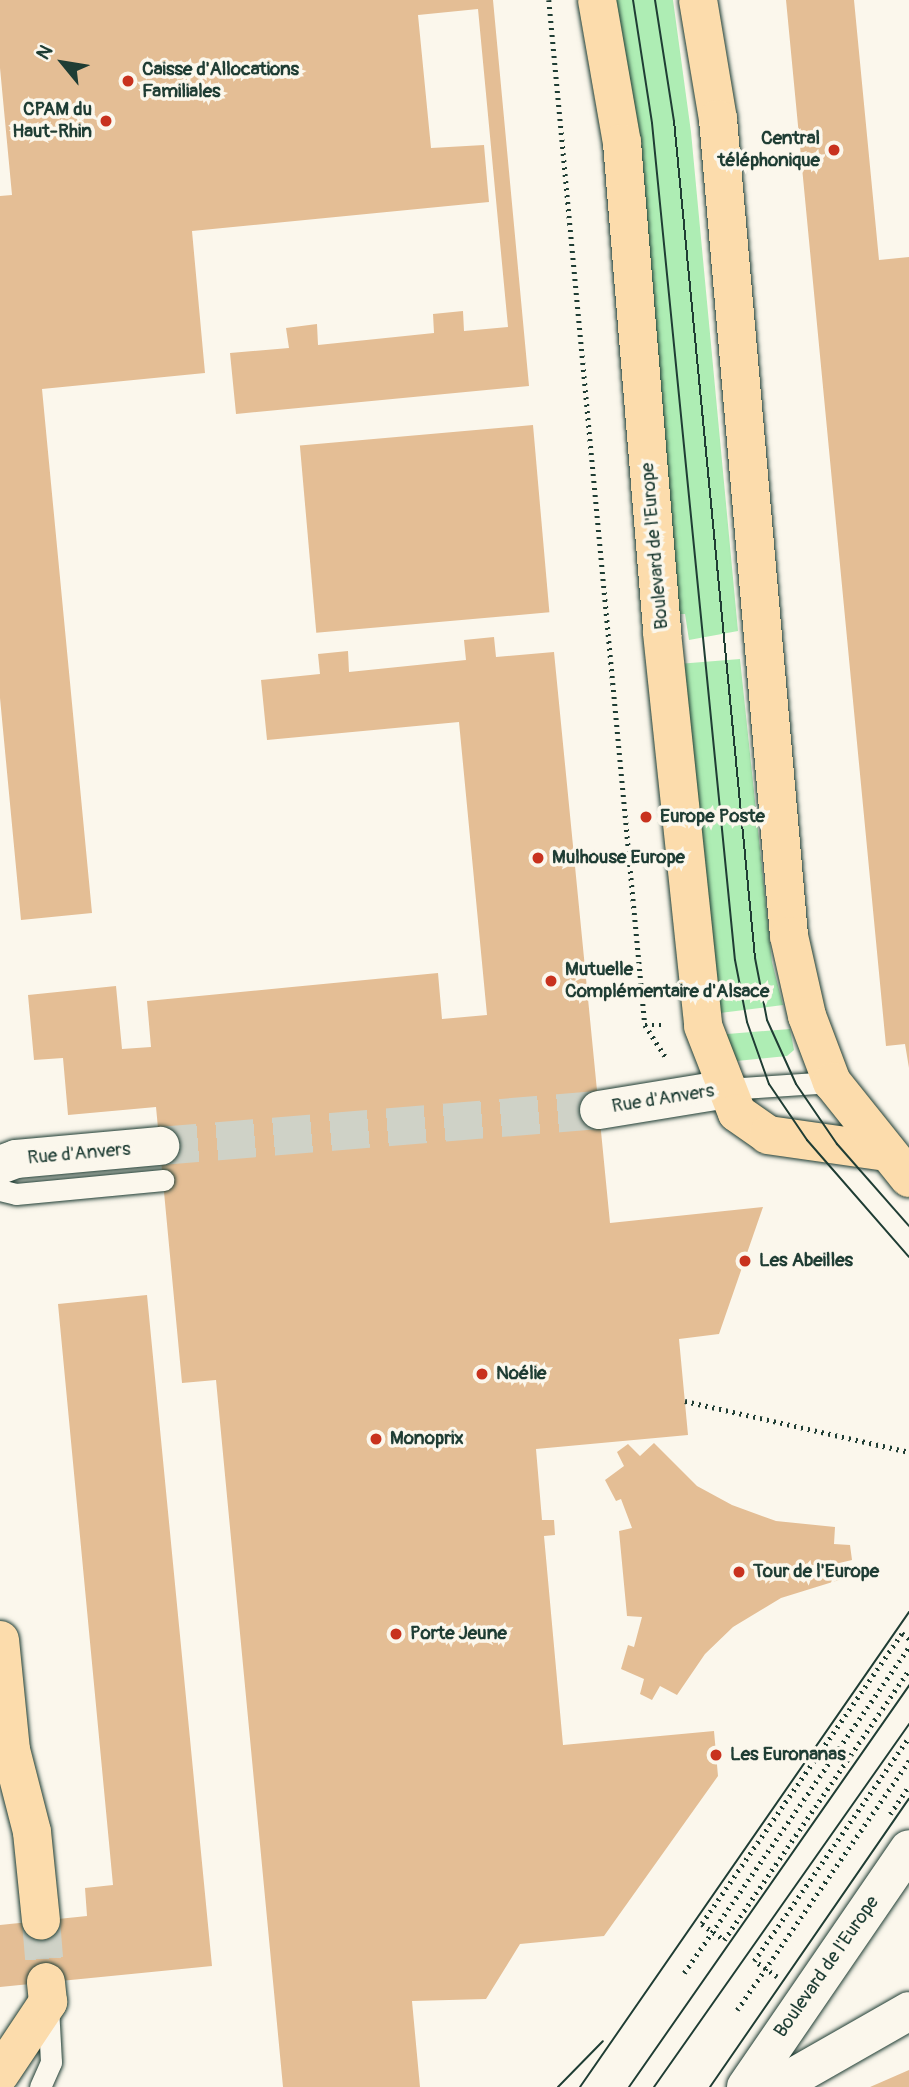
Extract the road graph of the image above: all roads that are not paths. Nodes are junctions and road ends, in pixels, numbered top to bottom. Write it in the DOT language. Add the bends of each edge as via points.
graph roads {
  1 [pos="597,0"];
  2 [pos="698,0"];
  3 [pos="832,1082"];
  4 [pos="727,1089"];
  5 [pos="599,1110"];
  6 [pos="162,1163"];
  7 [pos="0,1165"];
  8 [pos="898,1165"];
  9 [pos="0,1190"];
  10 [pos="0,1640"];
  11 [pos="897,1834"];
  12 [pos="41,1921"];
  13 [pos="47,1992"];
  14 [pos="909,2011"];
  15 [pos="0,2074"];
  16 [pos="40,2087"];
  17 [pos="746,2087"];
  18 [pos="776,2087"];
  1 -- 4 [label="main road, Boulevard de l'Europe" via="622,143 662,633 703,1026"];
  2 -- 3 [label="main road, Boulevard de l'Europe" via="718,118 789,936 807,1016"];
  3 -- 4 [label="lane"];
  3 -- 8 [label="main road, Boulevard de l'Europe"];
  4 -- 5 [label="street, Rue d'Anvers"];
  4 -- 8 [label="main road, Boulevard de l'Europe" via="737,1113 768,1135"];
  6 -- 7 [label="street, Rue d'Anvers" via="16,1159"];
  6 -- 9 [label="lane" via="16,1194"];
  10 -- 12 [label="main road" via="11,1750 32,1832"];
  11 -- 17 [label="street, Boulevard de l'Europe"];
  13 -- 15 [label="main road"];
  13 -- 16 [label="lane" via="51,2062"];
  14 -- 18 [label="street"];
}
